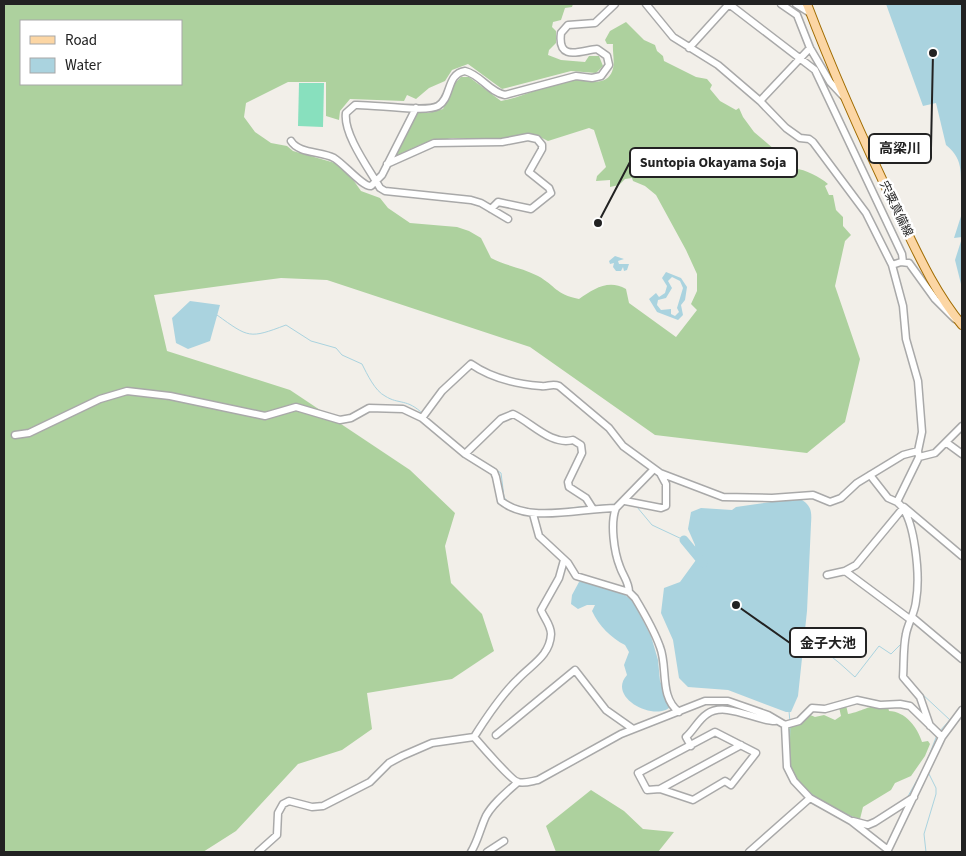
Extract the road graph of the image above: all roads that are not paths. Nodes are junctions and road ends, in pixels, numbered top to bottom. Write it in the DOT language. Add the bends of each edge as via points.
graph roads {
  1 [pos="615,4"];
  2 [pos="646,4"];
  3 [pos="729,4"];
  4 [pos="781,4"];
  5 [pos="796,4"];
  6 [pos="806,4"];
  7 [pos="810,13"];
  8 [pos="689,48"];
  9 [pos="810,48"];
  10 [pos="800,57"];
  11 [pos="843,96"];
  12 [pos="760,101"];
  13 [pos="416,108"];
  14 [pos="291,141"];
  15 [pos="387,164"];
  16 [pos="377,183"];
  17 [pos="491,209"];
  18 [pos="508,219"];
  19 [pos="903,262"];
  20 [pos="892,265"];
  21 [pos="961,323"];
  22 [pos="422,418"];
  23 [pos="962,426"];
  24 [pos="15,435"];
  25 [pos="947,443"];
  26 [pos="465,454"];
  27 [pos="919,454"];
  28 [pos="962,454"];
  29 [pos="657,471"];
  30 [pos="870,475"];
  31 [pos="625,501"];
  32 [pos="897,502"];
  33 [pos="591,506"];
  34 [pos="904,507"];
  35 [pos="616,508"];
  36 [pos="533,514"];
  37 [pos="962,556"];
  38 [pos="564,560"];
  39 [pos="845,571"];
  40 [pos="827,575"];
  41 [pos="629,592"];
  42 [pos="912,618"];
  43 [pos="962,659"];
  44 [pos="962,710"];
  45 [pos="679,712"];
  46 [pos="776,721"];
  47 [pos="785,725"];
  48 [pos="930,726"];
  49 [pos="633,729"];
  50 [pos="496,735"];
  51 [pos="474,737"];
  52 [pos="942,737"];
  53 [pos="741,745"];
  54 [pos="691,746"];
  55 [pos="518,782"];
  56 [pos="660,789"];
  57 [pos="914,797"];
  58 [pos="810,798"];
  59 [pos="851,821"];
  60 [pos="504,841"];
  61 [pos="888,851"];
  62 [pos="258,852"];
  63 [pos="470,852"];
  64 [pos="487,852"];
  65 [pos="750,852"];
  1 -- 13 [label="street" via="595,23 568,25 561,33 562,45 570,53 596,49 605,53 609,64 601,76 576,76 505,95 465,71 453,77 438,106"];
  2 -- 8 [label="street" via="666,31"];
  3 -- 8 [label="street"];
  3 -- 10 [label="street"];
  4 -- 9 [label="street" via="797,15"];
  5 -- 7 [label="street"];
  6 -- 7 [label="main road, 宍粟真備線"];
  7 -- 11 [label="main road, 宍粟真備線"];
  8 -- 12 [label="street" via="718,65"];
  9 -- 10 [label="street"];
  9 -- 11 [label="street" via="830,82"];
  10 -- 12 [label="street"];
  10 -- 19 [label="street" via="815,70"];
  11 -- 21 [label="main road, 宍粟真備線" via="924,268"];
  12 -- 20 [label="street" via="786,128 813,142 866,213"];
  13 -- 15 [label="street"];
  13 -- 16 [label="street" via="355,105 346,113 348,130"];
  14 -- 16 [label="street" via="301,149 335,159 367,186"];
  15 -- 16 [label="street"];
  15 -- 17 [label="street" via="434,143 538,139 542,148 529,172 551,193 531,209 498,202"];
  16 -- 17 [label="street" via="385,191 471,200"];
  17 -- 18 [label="street"];
  19 -- 20 [label="street"];
  19 -- 21 [label="street" via="909,263 935,299"];
  20 -- 27 [label="street" via="920,393 922,432"];
  22 -- 24 [label="street" via="403,409 383,408 370,408 340,420 296,407 265,416 136,391 114,394 29,433"];
  22 -- 26 [label="street"];
  22 -- 29 [label="street" via="442,391 471,364 486,374 528,385 559,386 609,428 623,446"];
  23 -- 25 [label="street"];
  25 -- 27 [label="street" via="930,456"];
  25 -- 28 [label="street"];
  26 -- 33 [label="street" via="501,419 513,414 544,434 563,441 573,440 581,445 582,453 568,482 569,487 586,498"];
  26 -- 36 [label="street" via="494,472 501,501 510,508"];
  27 -- 30 [label="street" via="903,455"];
  27 -- 32 [label="street"];
  29 -- 30 [label="street" via="723,497 813,495 830,502 841,498"];
  29 -- 31 [label="street"];
  29 -- 31 [label="street" via="666,484 666,506 661,508"];
  30 -- 32 [label="street" via="888,498"];
  31 -- 35 [label="street"];
  32 -- 34 [label="street"];
  33 -- 35 [label="street"];
  33 -- 36 [label="street"];
  34 -- 37 [label="street"];
  34 -- 39 [label="street" via="860,562"];
  34 -- 42 [label="street" via="916,562 917,599"];
  35 -- 41 [label="street" via="613,515 616,547"];
  36 -- 38 [label="street" via="539,536"];
  38 -- 41 [label="street" via="576,576"];
  38 -- 51 [label="street" via="559,578 541,610 551,634 546,652 518,679"];
  39 -- 40 [label="street"];
  39 -- 42 [label="street"];
  41 -- 45 [label="street" via="641,608 660,648 666,691 674,709"];
  42 -- 43 [label="street"];
  42 -- 48 [label="street" via="906,632 903,677 920,697"];
  44 -- 52 [label="street"];
  45 -- 46 [label="street" via="715,699 768,715"];
  45 -- 49 [label="street"];
  46 -- 47 [label="street"];
  46 -- 54 [label="street" via="740,712 714,710 686,737"];
  47 -- 48 [label="street" via="799,721 812,708 858,700 910,706"];
  47 -- 58 [label="street" via="789,774"];
  48 -- 52 [label="street"];
  49 -- 50 [label="street" via="606,710 575,670"];
  49 -- 55 [label="street" via="538,780"];
  51 -- 55 [label="street" via="507,775"];
  51 -- 62 [label="street" via="432,743 402,756 389,762 370,782 323,806 312,807 289,801 283,804 278,813 277,835"];
  52 -- 57 [label="street"];
  53 -- 54 [label="street" via="715,732"];
  53 -- 56 [label="street"];
  53 -- 56 [label="street" via="756,753 731,785 725,781 693,800"];
  54 -- 56 [label="street" via="638,773 647,790"];
  55 -- 63 [label="street" via="486,816 478,841"];
  57 -- 59 [label="street" via="875,822"];
  57 -- 61 [label="street"];
  58 -- 59 [label="street"];
  58 -- 65 [label="street"];
  59 -- 61 [label="street"];
  60 -- 64 [label="street"];
}
